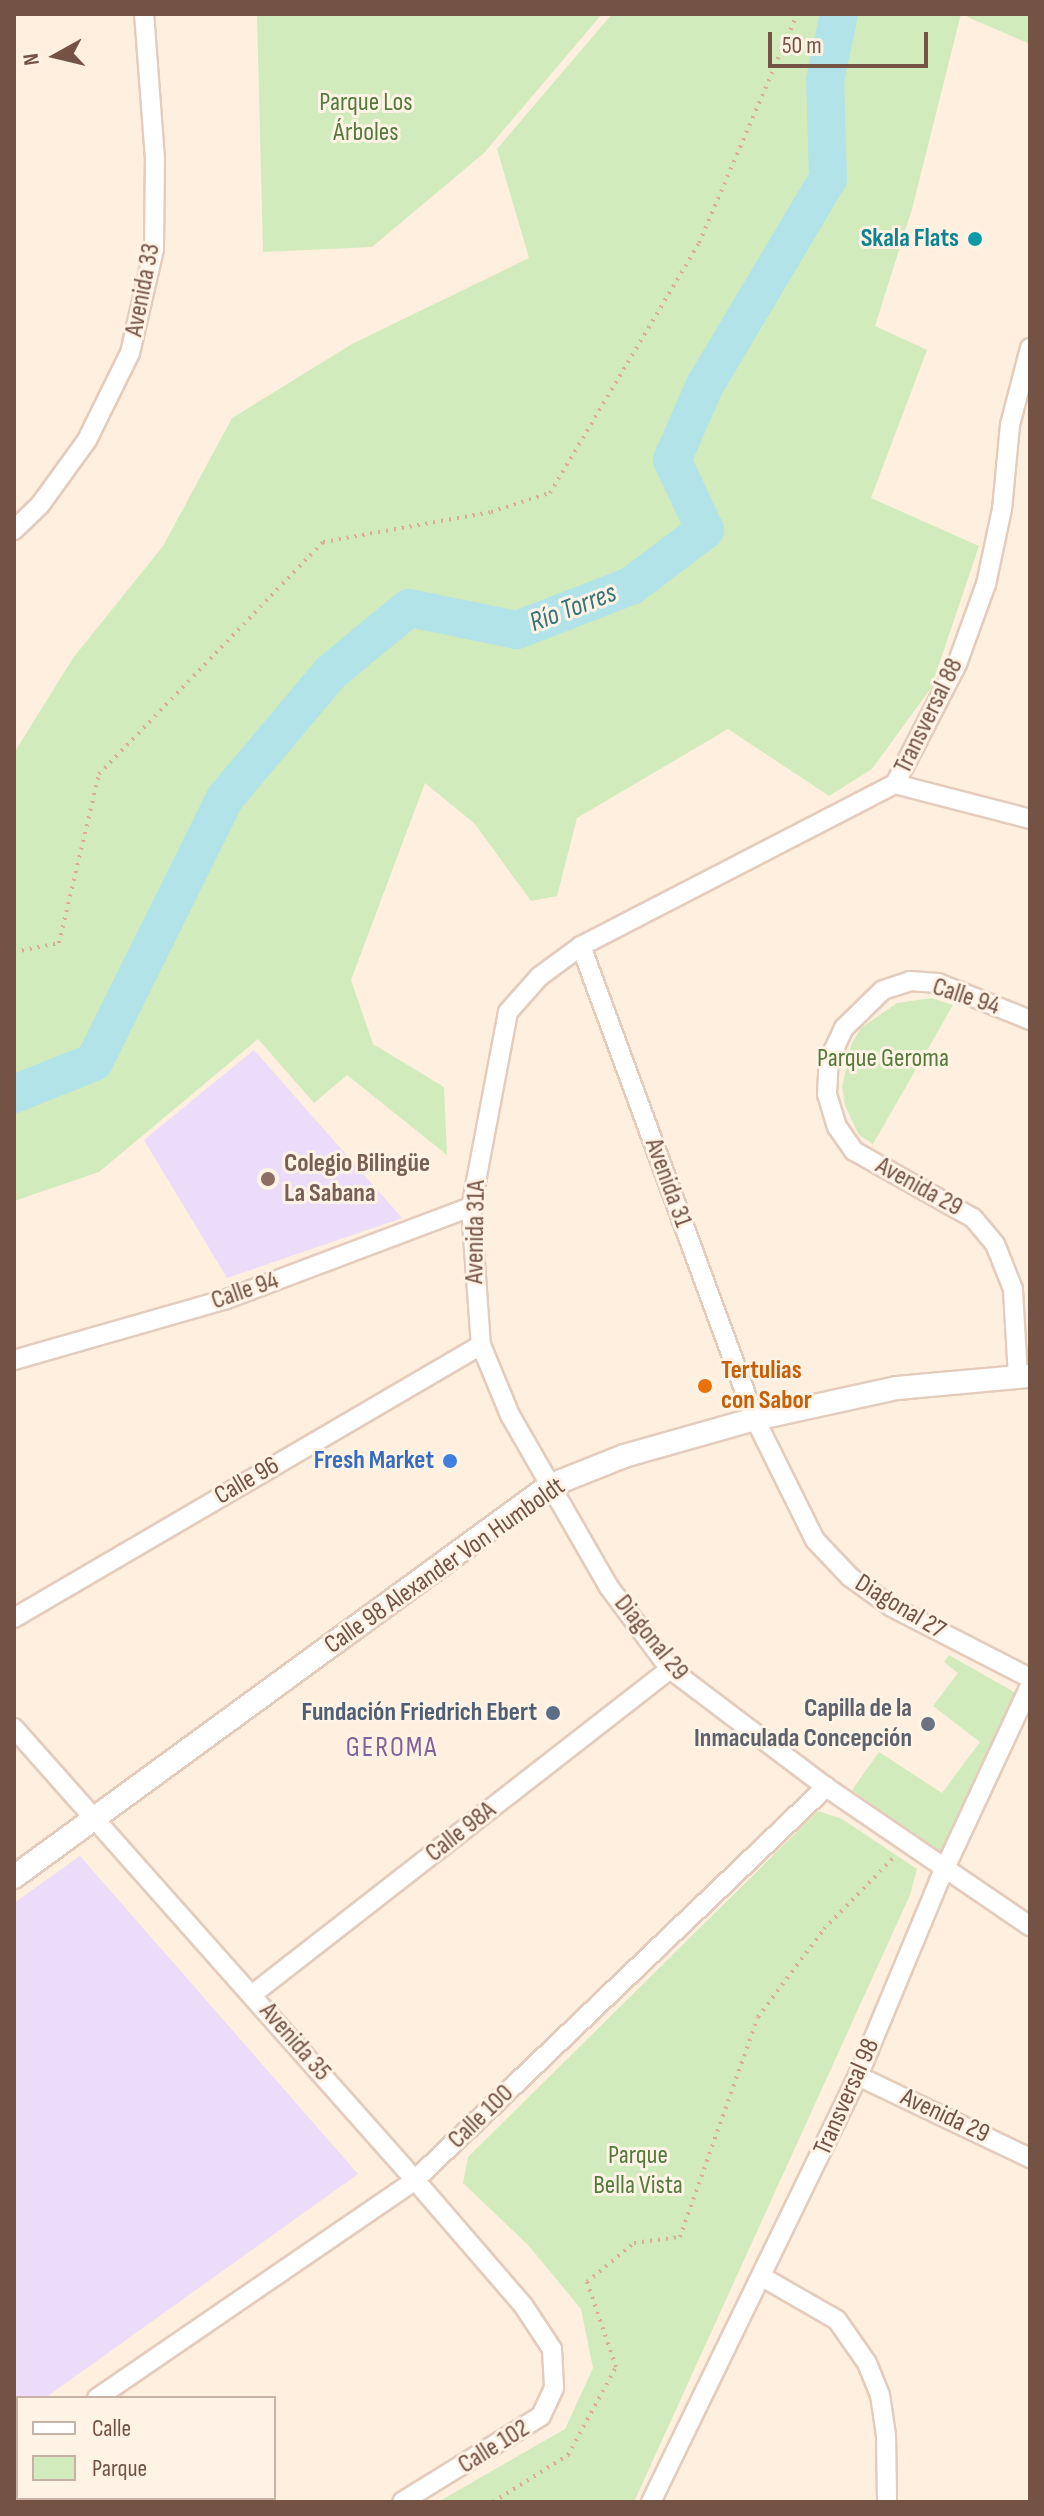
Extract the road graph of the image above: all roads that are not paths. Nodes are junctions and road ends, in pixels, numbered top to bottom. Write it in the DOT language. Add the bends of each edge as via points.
graph roads {
  1 [pos="144,14"];
  2 [pos="1030,348"];
  3 [pos="14,530"];
  4 [pos="895,784"];
  5 [pos="1030,819"];
  6 [pos="581,946"];
  7 [pos="539,977"];
  8 [pos="860,1007"];
  9 [pos="1030,1020"];
  10 [pos="471,1207"];
  11 [pos="481,1345"];
  12 [pos="14,1360"];
  13 [pos="1024,1377"];
  14 [pos="755,1419"];
  15 [pos="549,1486"];
  16 [pos="14,1618"];
  17 [pos="670,1669"];
  18 [pos="1030,1678"];
  19 [pos="1030,1686"];
  20 [pos="14,1728"];
  21 [pos="826,1787"];
  22 [pos="96,1818"];
  23 [pos="946,1866"];
  24 [pos="14,1877"];
  25 [pos="1030,1926"];
  26 [pos="253,1994"];
  27 [pos="858,2076"];
  28 [pos="1030,2158"];
  29 [pos="415,2180"];
  30 [pos="764,2278"];
  31 [pos="555,2369"];
  32 [pos="100,2396"];
  33 [pos="402,2502"];
  34 [pos="651,2502"];
  35 [pos="887,2502"];
  1 -- 3 [label="street, Avenida 33" via="155,159 154,249 130,353 87,440 40,505"];
  2 -- 4 [label="street, Transversal 88" via="1010,425 1002,509 986,584 957,664"];
  4 -- 5 [label="street"];
  4 -- 6 [label="street, Transversal 88"];
  6 -- 7 [label="street, Transversal 88"];
  6 -- 14 [label="street, Avenida 31"];
  7 -- 10 [label="street, Avenida 31A" via="508,1012"];
  8 -- 9 [label="street, Calle 94" via="883,990 910,981 938,983"];
  8 -- 13 [label="street, Avenida 29" via="829,1060 827,1094 837,1127 854,1151 973,1218 995,1244 1013,1289"];
  10 -- 11 [label="street, Avenida 31A"];
  10 -- 12 [label="street, Calle 94" via="227,1299"];
  11 -- 15 [label="street, Avenida 31A" via="510,1415"];
  11 -- 16 [label="street, Calle 96"];
  13 -- 14 [label="street, Calle 98 Alexander Von Humboldt" via="897,1388"];
  14 -- 15 [label="street, Calle 98 Alexander Von Humboldt" via="624,1456"];
  14 -- 18 [label="street, Diagonal 27" via="815,1540 850,1577 892,1607"];
  15 -- 17 [label="street, Diagonal 29" via="609,1587"];
  15 -- 22 [label="street, Calle 98 Alexander Von Humboldt"];
  17 -- 21 [label="street, Diagonal 29"];
  17 -- 26 [label="street, Calle 98A"];
  19 -- 23 [label="street, Transversal 98"];
  20 -- 22 [label="street, Avenida 35"];
  21 -- 23 [label="street, Diagonal 29"];
  21 -- 29 [label="street, Calle 100"];
  22 -- 24 [label="street, Calle 98 Alexander Von Humboldt"];
  22 -- 26 [label="street, Avenida 35"];
  23 -- 25 [label="street"];
  23 -- 27 [label="street, Transversal 98"];
  26 -- 29 [label="street, Avenida 35"];
  27 -- 28 [label="street, Avenida 29"];
  27 -- 30 [label="street, Transversal 98"];
  29 -- 31 [label="street, Avenida 35" via="523,2305 552,2349"];
  29 -- 32 [label="street, Calle 100"];
  30 -- 34 [label="street, Transversal 98"];
  30 -- 35 [label="street" via="837,2320 867,2363 880,2395 886,2435"];
  31 -- 33 [label="street, Calle 102" via="550,2402 529,2428"];
}
